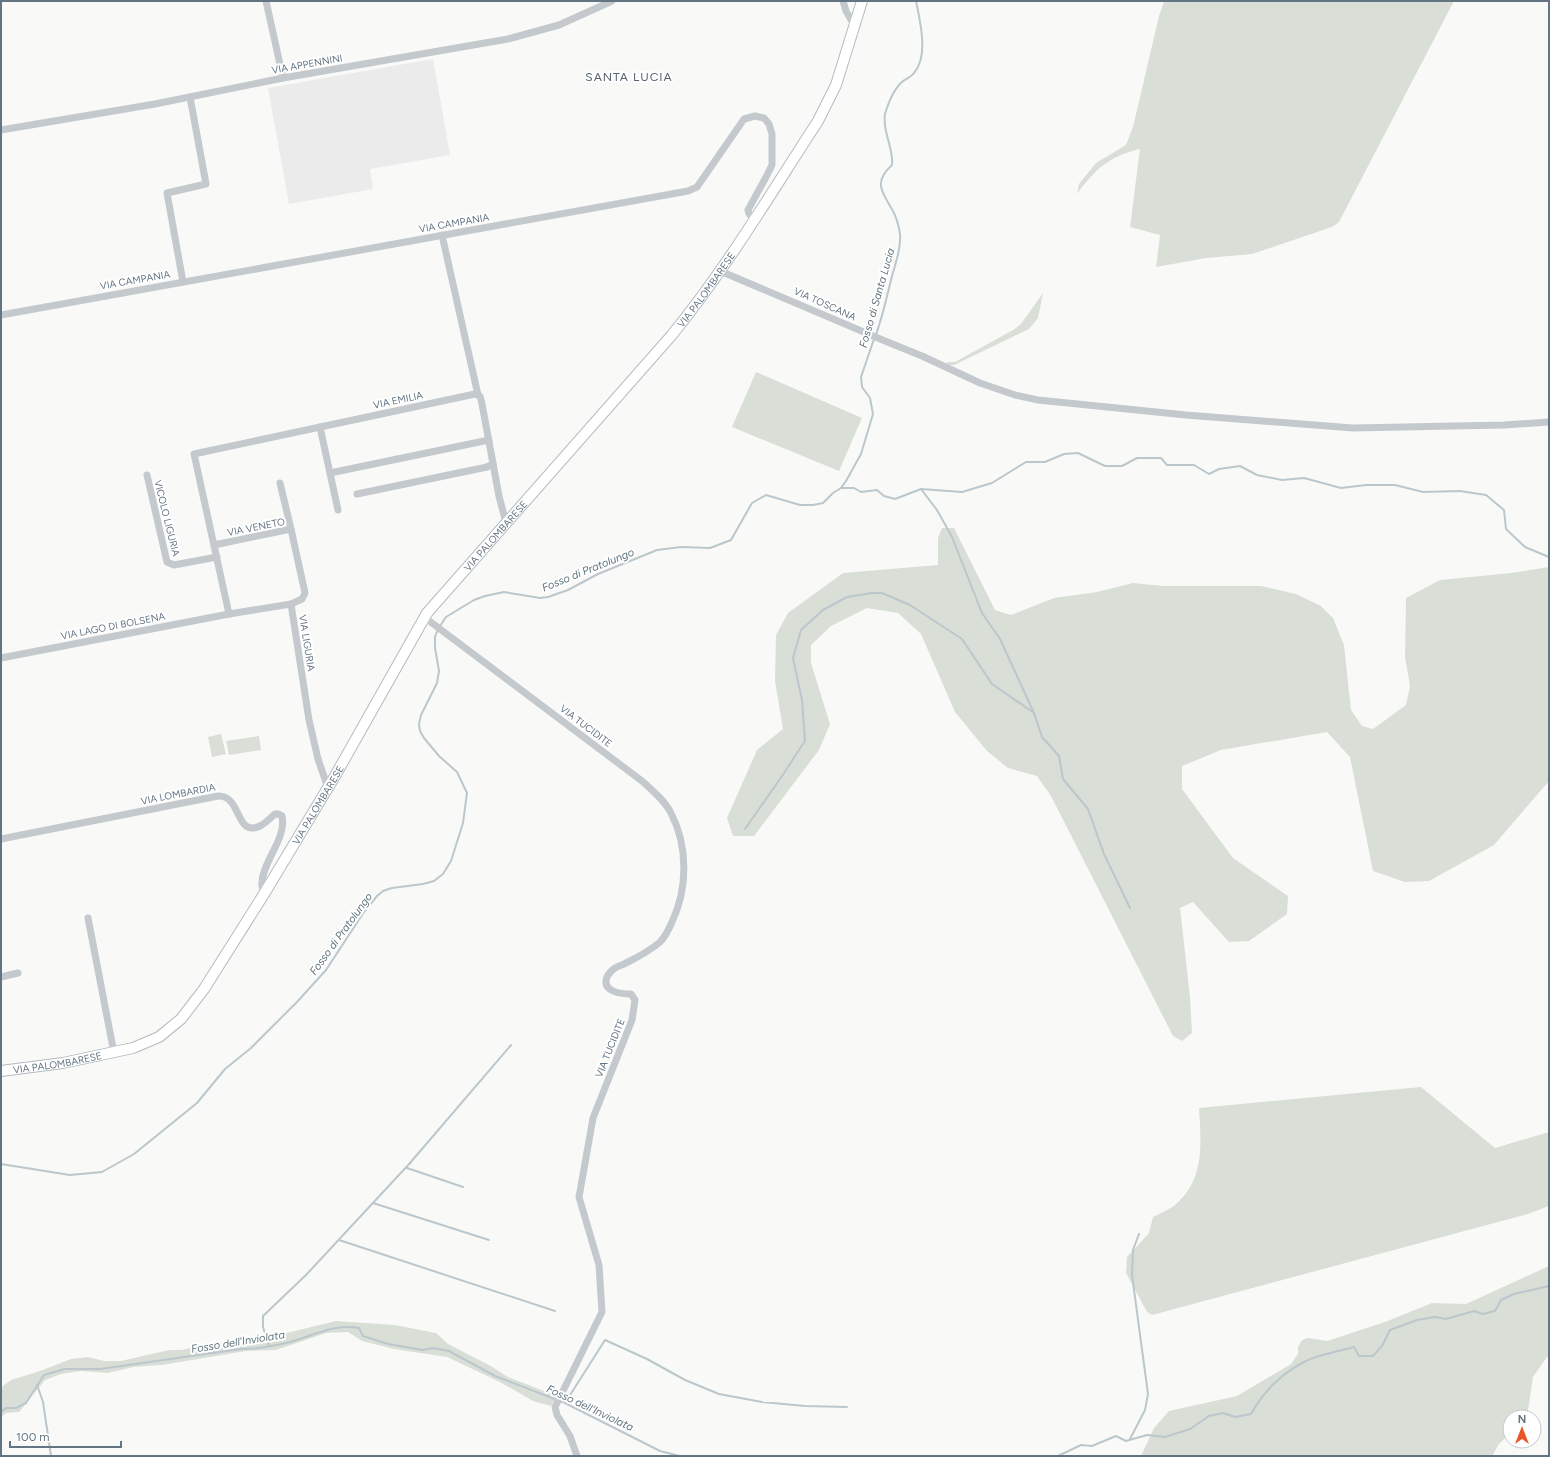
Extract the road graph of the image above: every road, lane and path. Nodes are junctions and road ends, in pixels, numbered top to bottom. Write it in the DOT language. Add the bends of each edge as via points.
graph roads {
  1 [pos="266,1"];
  2 [pos="612,1"];
  3 [pos="843,1"];
  4 [pos="862,1"];
  5 [pos="854,25"];
  6 [pos="283,78"];
  7 [pos="190,97"];
  8 [pos="1,130"];
  9 [pos="755,218"];
  10 [pos="442,235"];
  11 [pos="720,271"];
  12 [pos="183,282"];
  13 [pos="1,315"];
  14 [pos="478,394"];
  15 [pos="1549,422"];
  16 [pos="320,427"];
  17 [pos="489,440"];
  18 [pos="493,464"];
  19 [pos="330,473"];
  20 [pos="147,475"];
  21 [pos="280,483"];
  22 [pos="357,494"];
  23 [pos="338,510"];
  24 [pos="506,523"];
  25 [pos="291,529"];
  26 [pos="214,545"];
  27 [pos="217,557"];
  28 [pos="291,604"];
  29 [pos="229,614"];
  30 [pos="428,620"];
  31 [pos="1,658"];
  32 [pos="328,788"];
  33 [pos="1,839"];
  34 [pos="264,894"];
  35 [pos="88,918"];
  36 [pos="18,973"];
  37 [pos="1,977"];
  38 [pos="114,1053"];
  39 [pos="1,1071"];
  40 [pos="577,1456"];
  1 -- 6 [label="street"];
  2 -- 6 [label="street, VIA APPENNINI" via="535,37 508,39"];
  3 -- 5 [label="street"];
  4 -- 5 [label="main road, VIA PALOMBARESE"];
  5 -- 9 [label="main road, VIA PALOMBARESE" via="828,104"];
  6 -- 7 [label="street, VIA APPENNINI"];
  7 -- 8 [label="street, VIA APPENNINI"];
  7 -- 12 [label="street" via="206,184 167,193"];
  9 -- 10 [label="street, VIA CAMPANIA" via="748,210 773,160 770,126 764,118 754,116 744,119 697,187 691,190"];
  9 -- 11 [label="main road, VIA PALOMBARESE"];
  10 -- 12 [label="street, VIA CAMPANIA"];
  10 -- 14 [label="street"];
  11 -- 15 [label="street, VIA TOSCANA" via="980,383 1015,395 1049,402 1353,428"];
  11 -- 24 [label="main road, VIA PALOMBARESE" via="670,336"];
  12 -- 13 [label="street, VIA CAMPANIA"];
  14 -- 16 [label="street, VIA EMILIA"];
  14 -- 17 [label="street"];
  16 -- 19 [label="street"];
  16 -- 26 [label="street, VIA EMILIA" via="194,454"];
  17 -- 18 [label="street"];
  17 -- 19 [label="street"];
  18 -- 22 [label="street"];
  18 -- 24 [label="street"];
  19 -- 23 [label="street"];
  20 -- 27 [label="street, VICOLO LIGURIA" via="167,562 174,565"];
  21 -- 25 [label="street"];
  24 -- 30 [label="main road, VIA PALOMBARESE"];
  25 -- 26 [label="street, VIA VENETO"];
  25 -- 28 [label="street, VIA VENETO" via="305,593 302,599"];
  26 -- 27 [label="street"];
  27 -- 29 [label="street"];
  28 -- 29 [label="street, VIA LIGURIA"];
  28 -- 32 [label="street, VIA LIGURIA" via="309,720"];
  29 -- 31 [label="street, VIA LAGO DI BOLSENA"];
  30 -- 32 [label="main road, VIA PALOMBARESE"];
  30 -- 40 [label="street, VIA TUCIDITE" via="642,781 670,811 682,848 684,876 677,912 668,930 661,941 652,948 614,968 607,976 606,983 609,989 631,994 635,1000 632,1020 593,1118 579,1197 599,1266 602,1312 556,1405 557,1415 570,1436"];
  32 -- 34 [label="main road, VIA PALOMBARESE"];
  33 -- 34 [label="street, VIA LOMBARDIA" via="218,796 227,797 247,827 258,827 275,814 282,816 278,841 262,876"];
  34 -- 38 [label="main road, VIA PALOMBARESE" via="204,989 181,1019 154,1040 139,1047"];
  35 -- 38 [label="street, VIA PALOMBARESE"];
  36 -- 37 [label="street"];
  38 -- 39 [label="main road, VIA PALOMBARESE"];
}
